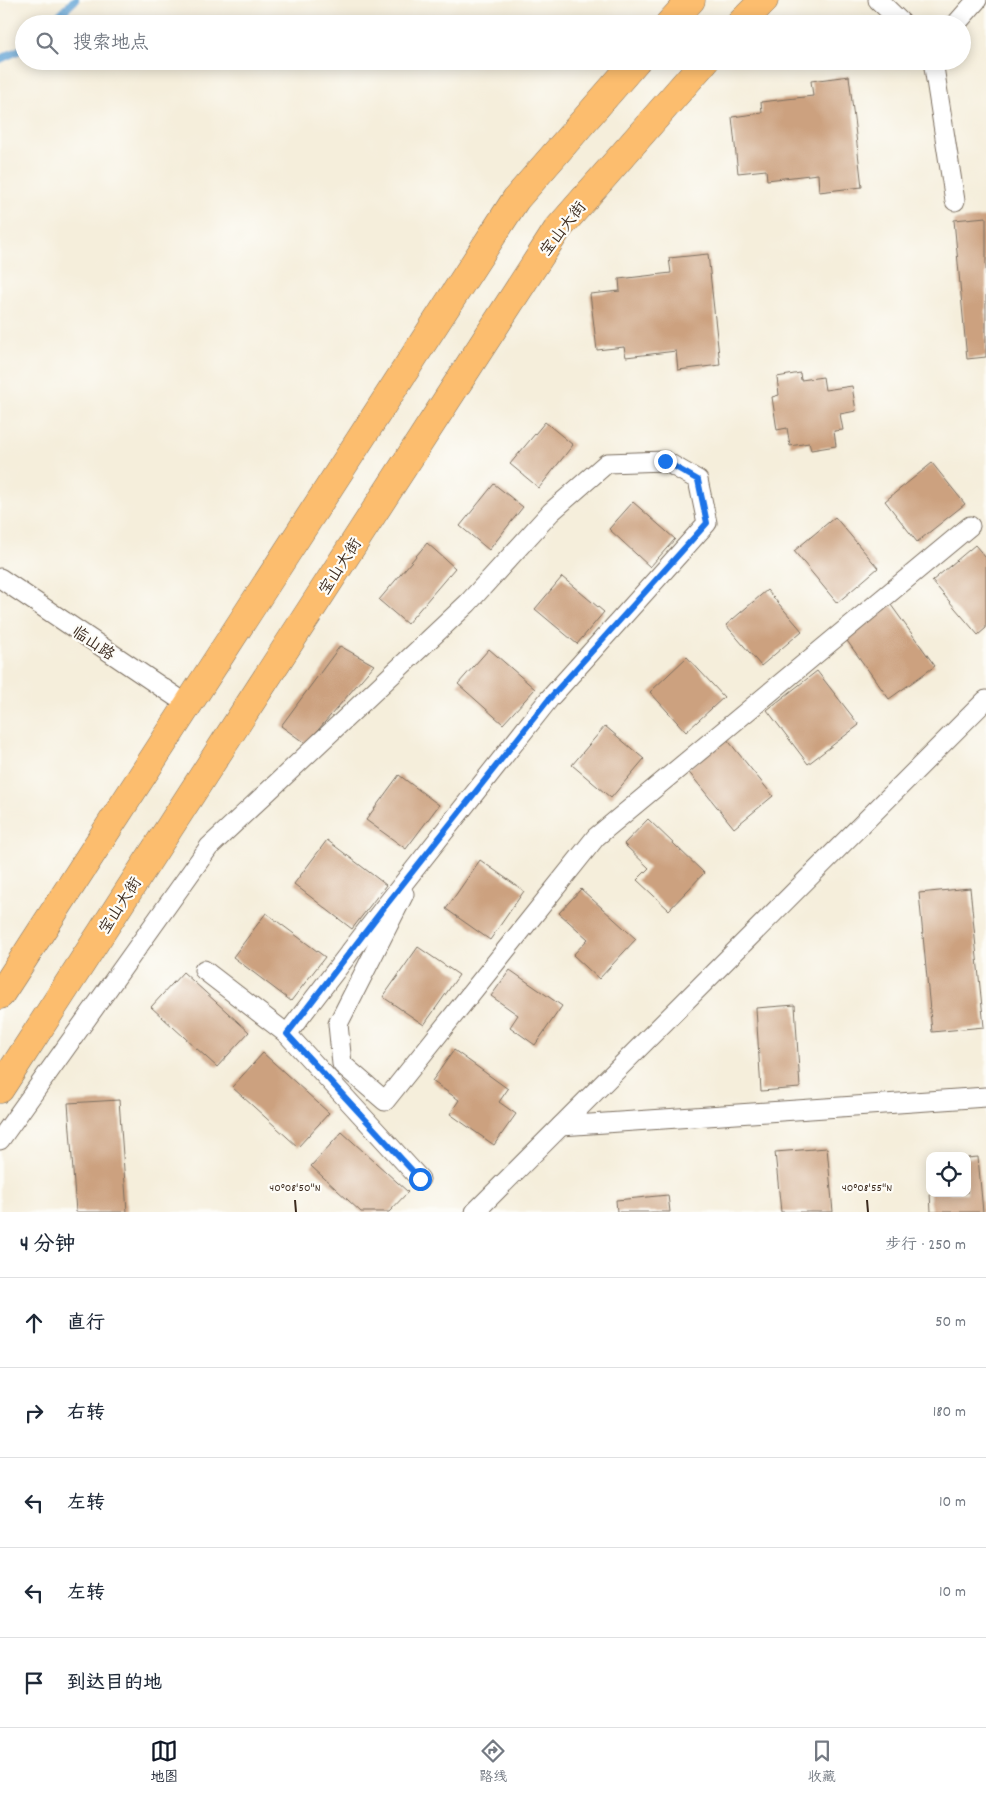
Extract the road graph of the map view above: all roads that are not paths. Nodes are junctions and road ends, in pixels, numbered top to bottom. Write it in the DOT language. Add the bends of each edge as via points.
graph roads {
  1 [pos="691,0"];
  2 [pos="764,0"];
  3 [pos="878,0"];
  4 [pos="977,0"];
  5 [pos="677,15"];
  6 [pos="749,15"];
  7 [pos="894,15"];
  8 [pos="964,15"];
  9 [pos="628,70"];
  10 [pos="697,70"];
  11 [pos="935,70"];
  12 [pos="955,201"];
  13 [pos="970,526"];
  14 [pos="0,578"];
  15 [pos="986,700"];
  16 [pos="188,705"];
  17 [pos="423,858"];
  18 [pos="204,970"];
  19 [pos="0,995"];
  20 [pos="287,1034"];
  21 [pos="0,1090"];
  22 [pos="986,1097"];
  23 [pos="561,1126"];
  24 [pos="0,1140"];
  25 [pos="420,1179"];
  26 [pos="475,1212"];
  1 -- 5 [label="main road"];
  2 -- 6 [label="main road"];
  3 -- 7 [label="street"];
  4 -- 8 [label="street"];
  9 -- 16 [label="main road" via="516,199"];
  10 -- 21 [label="main road, 宝山大街" via="557,230"];
  11 -- 12 [label="street"];
  13 -- 17 [label="street" via="596,837 385,1101 342,1064 338,1024"];
  14 -- 16 [label="street, 临山路"];
  15 -- 23 [label="street"];
  16 -- 19 [label="main road"];
  17 -- 20 [label="street"];
  17 -- 24 [label="street" via="549,699 707,523 698,480 665,461 607,463 551,512 468,603 209,847"];
  18 -- 20 [label="street"];
  20 -- 25 [label="street"];
  22 -- 23 [label="street"];
  23 -- 26 [label="street"];
}
